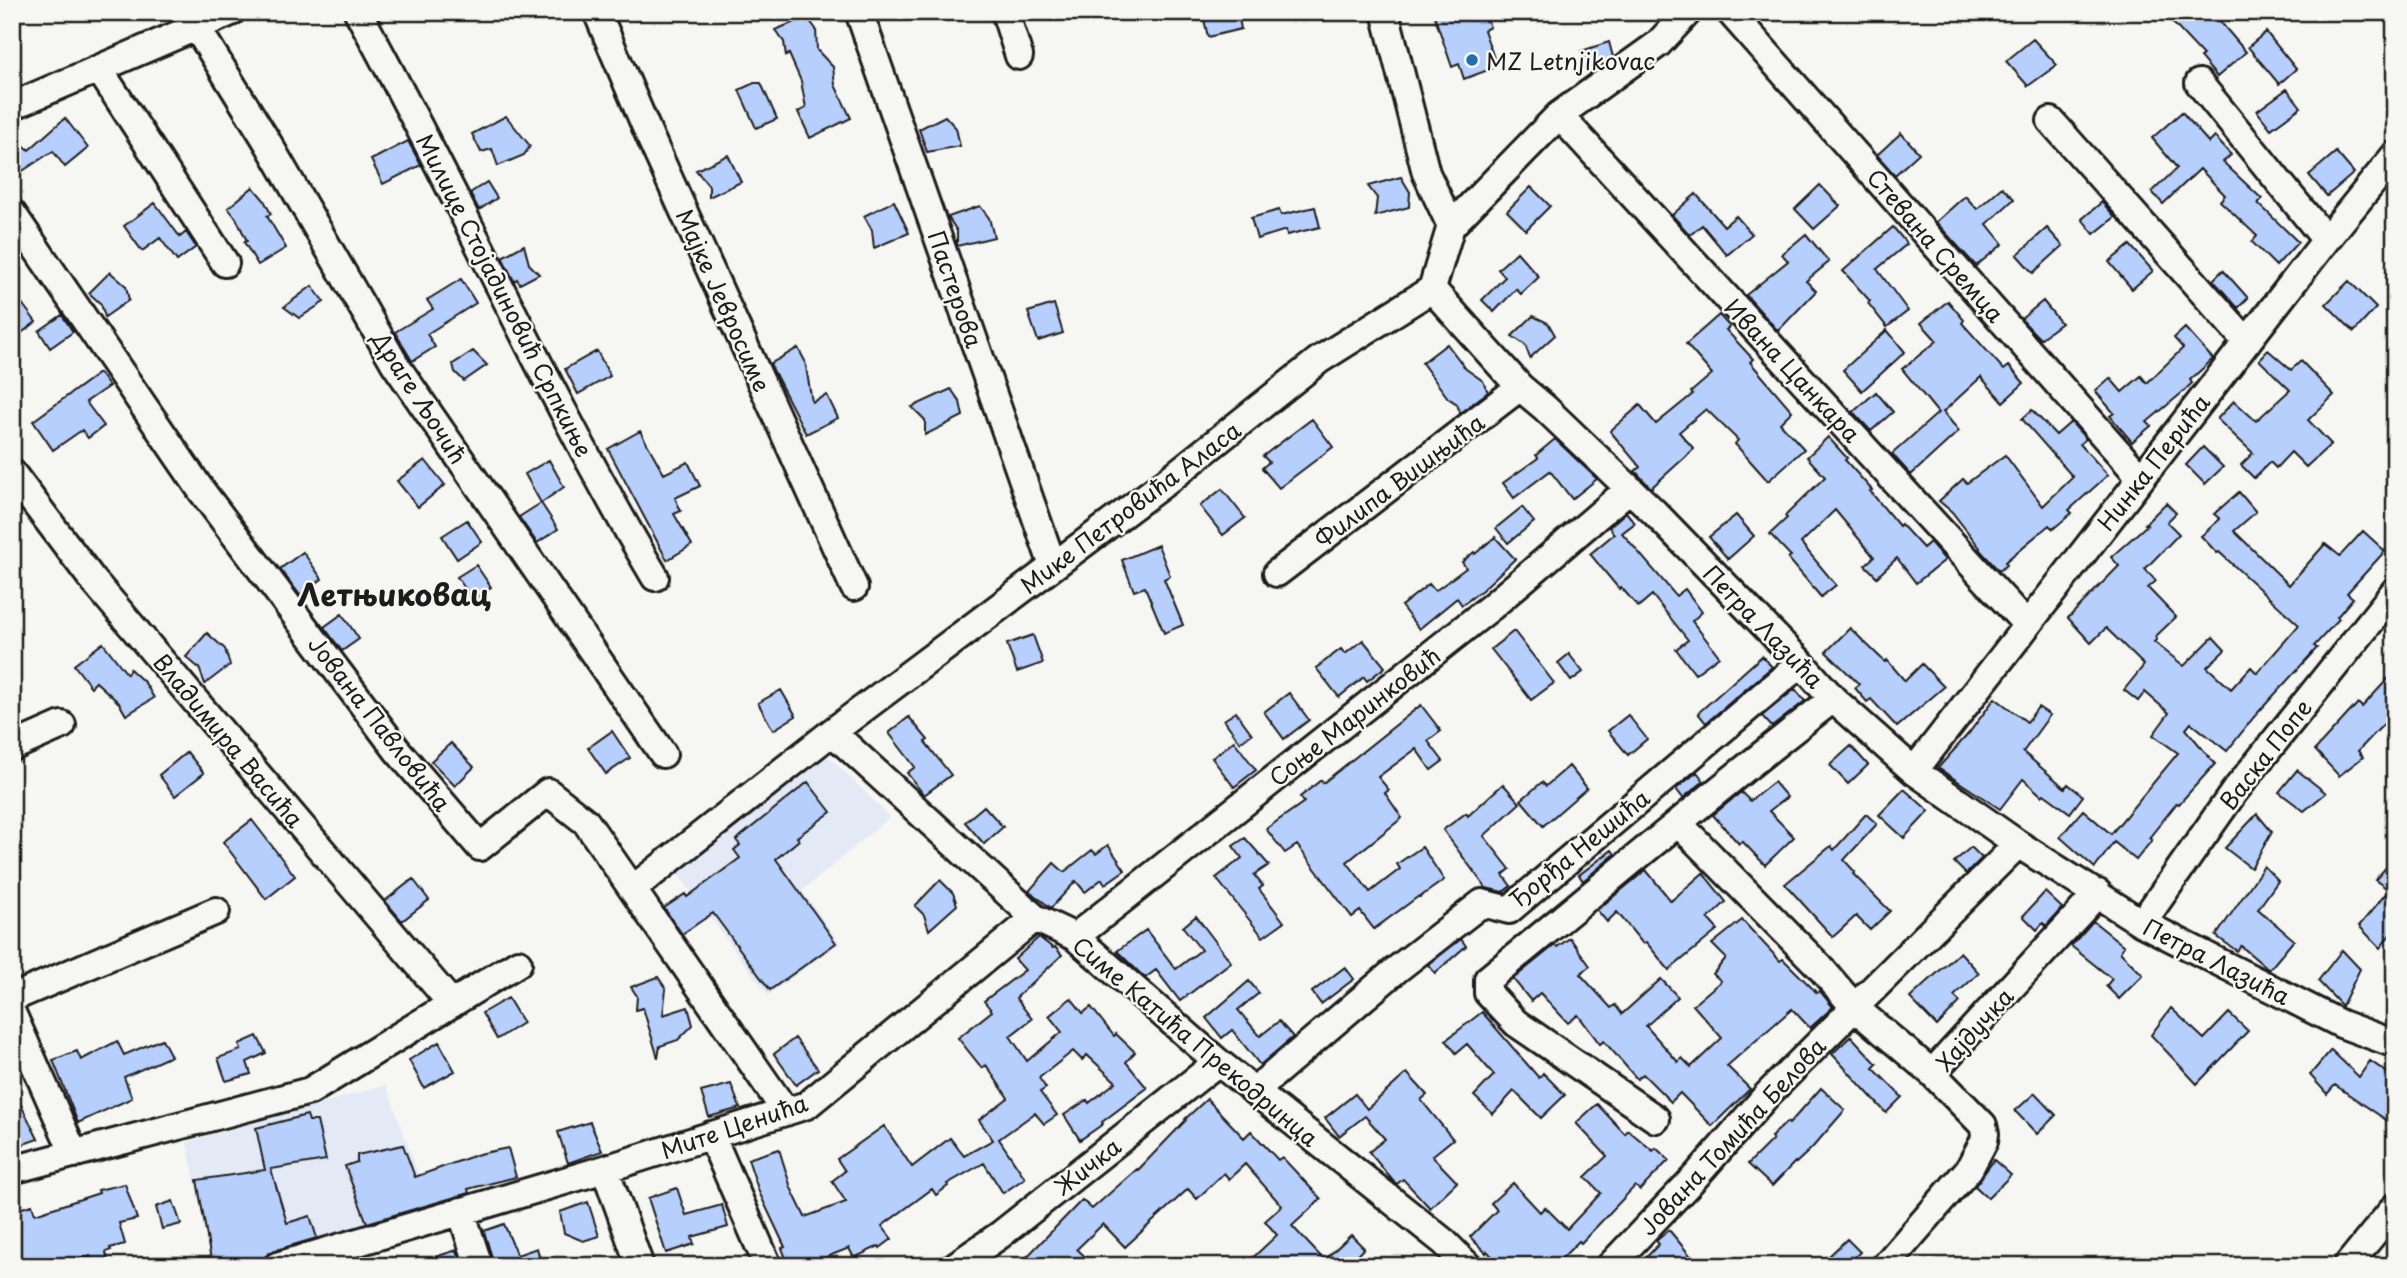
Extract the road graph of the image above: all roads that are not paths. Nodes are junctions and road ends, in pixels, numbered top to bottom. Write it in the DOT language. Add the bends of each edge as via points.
graph roads {
  1 [pos="232,12"];
  2 [pos="358,12"];
  3 [pos="597,12"];
  4 [pos="859,12"];
  5 [pos="1004,12"];
  6 [pos="1385,12"];
  7 [pos="1688,12"];
  8 [pos="1730,12"];
  9 [pos="197,28"];
  10 [pos="1019,56"];
  11 [pos="99,69"];
  12 [pos="2199,83"];
  13 [pos="12,106"];
  14 [pos="1559,115"];
  15 [pos="2051,121"];
  16 [pos="2395,155"];
  17 [pos="12,213"];
  18 [pos="1451,226"];
  19 [pos="2326,240"];
  20 [pos="225,263"];
  21 [pos="1432,289"];
  22 [pos="2247,342"];
  23 [pos="1520,387"];
  24 [pos="12,472"];
  25 [pos="2141,478"];
  26 [pos="1628,490"];
  27 [pos="1053,566"];
  28 [pos="1277,573"];
  29 [pos="655,577"];
  30 [pos="854,587"];
  31 [pos="2395,591"];
  32 [pos="2027,625"];
  33 [pos="1801,663"];
  34 [pos="1833,699"];
  35 [pos="62,725"];
  36 [pos="832,732"];
  37 [pos="12,747"];
  38 [pos="663,754"];
  39 [pos="1914,771"];
  40 [pos="1679,824"];
  41 [pos="2018,844"];
  42 [pos="634,888"];
  43 [pos="2098,893"];
  44 [pos="216,911"];
  45 [pos="1035,918"];
  46 [pos="2142,923"];
  47 [pos="1075,937"];
  48 [pos="518,963"];
  49 [pos="12,998"];
  50 [pos="452,1004"];
  51 [pos="1855,1008"];
  52 [pos="12,1013"];
  53 [pos="2392,1038"];
  54 [pos="1218,1062"];
  55 [pos="1932,1073"];
  56 [pos="1254,1091"];
  57 [pos="786,1112"];
  58 [pos="1656,1119"];
  59 [pos="711,1135"];
  60 [pos="74,1154"];
  61 [pos="605,1169"];
  62 [pos="12,1170"];
  63 [pos="2395,1207"];
  64 [pos="461,1212"];
  65 [pos="358,1254"];
  66 [pos="277,1266"];
  67 [pos="479,1266"];
  68 [pos="640,1266"];
  69 [pos="768,1266"];
  70 [pos="955,1266"];
  71 [pos="1468,1266"];
  72 [pos="1610,1266"];
  73 [pos="1885,1266"];
  74 [pos="2347,1266"];
  1 -- 9 [label="street"];
  2 -- 29 [label="street, Милице Стојадиновић Српкиње" via="508,305"];
  3 -- 30 [label="street, Мајке Јевросиме"];
  4 -- 27 [label="street, Пастерова"];
  5 -- 10 [label="street"];
  6 -- 18 [label="street" via="1426,173"];
  7 -- 14 [label="street" via="1658,44"];
  8 -- 25 [label="street, Стевана Сремца"];
  9 -- 11 [label="street"];
  9 -- 38 [label="street, Драге Љочић" via="395,364"];
  11 -- 13 [label="street"];
  11 -- 20 [label="street"];
  12 -- 19 [label="street"];
  14 -- 18 [label="street"];
  14 -- 32 [label="street, Ивана Цанкара"];
  15 -- 22 [label="street"];
  16 -- 19 [label="street, Нинка Перића"];
  17 -- 42 [label="street, Јована Павловића" via="201,490 397,750 480,847 548,792 586,822"];
  18 -- 21 [label="street"];
  19 -- 22 [label="street, Нинка Перића"];
  21 -- 23 [label="street, Петра Лазића"];
  21 -- 27 [label="street, Мике Петровића Аласа" via="1320,360"];
  22 -- 25 [label="street, Нинка Перића"];
  23 -- 26 [label="street, Петра Лазића"];
  23 -- 28 [label="street, Филипа Вишњића"];
  24 -- 50 [label="street, Владимира Васића" via="92,579"];
  25 -- 32 [label="street, Нинка Перића"];
  26 -- 33 [label="street, Петра Лазића"];
  26 -- 47 [label="street, Соње Маринковић" via="1491,607"];
  27 -- 36 [label="street, Мике Петровића Аласа"];
  31 -- 46 [label="street, Васка Попе" via="2234,792"];
  32 -- 39 [label="street, Нинка Перића"];
  33 -- 34 [label="street, Петра Лазића"];
  33 -- 56 [label="street, Ђорђа Нешића" via="1509,910 1482,903"];
  34 -- 39 [label="street, Петра Лазића"];
  34 -- 40 [label="street"];
  35 -- 37 [label="street"];
  36 -- 42 [label="street, Мике Петровића Аласа"];
  36 -- 45 [label="street, Симе Катића Прекодринца"];
  39 -- 41 [label="street, Петра Лазића"];
  40 -- 51 [label="street"];
  40 -- 58 [label="street" via="1488,979 1488,993 1516,1023"];
  41 -- 43 [label="street, Петра Лазића"];
  41 -- 51 [label="street, Јована Томића Белова"];
  42 -- 57 [label="street"];
  43 -- 46 [label="street, Петра Лазића"];
  43 -- 55 [label="street, Хајдучка"];
  44 -- 49 [label="street"];
  45 -- 47 [label="street, Симе Катића Прекодринца"];
  45 -- 57 [label="street, Мите Ценића" via="807,1105"];
  46 -- 53 [label="street, Петра Лазића" via="2341,1024"];
  47 -- 54 [label="street, Симе Катића Прекодринца"];
  48 -- 50 [label="street"];
  50 -- 60 [label="street" via="310,1091"];
  51 -- 55 [label="street"];
  51 -- 72 [label="street, Јована Томића Белова" via="1767,1095"];
  52 -- 60 [label="street"];
  54 -- 56 [label="street, Симе Катића Прекодринца"];
  54 -- 70 [label="street, Жичка"];
  55 -- 73 [label="street, Хајдучка" via="1983,1125 1984,1141 1969,1169"];
  56 -- 71 [label="street, Симе Катића Прекодринца"];
  57 -- 59 [label="street, Мите Ценића"];
  59 -- 61 [label="street, Мите Ценића"];
  59 -- 69 [label="street"];
  60 -- 62 [label="street"];
  61 -- 64 [label="street, Мите Ценића"];
  61 -- 68 [label="street"];
  63 -- 74 [label="street"];
  64 -- 65 [label="street, Мите Ценића"];
  64 -- 67 [label="street"];
  65 -- 66 [label="street, Мите Ценића"];
}
